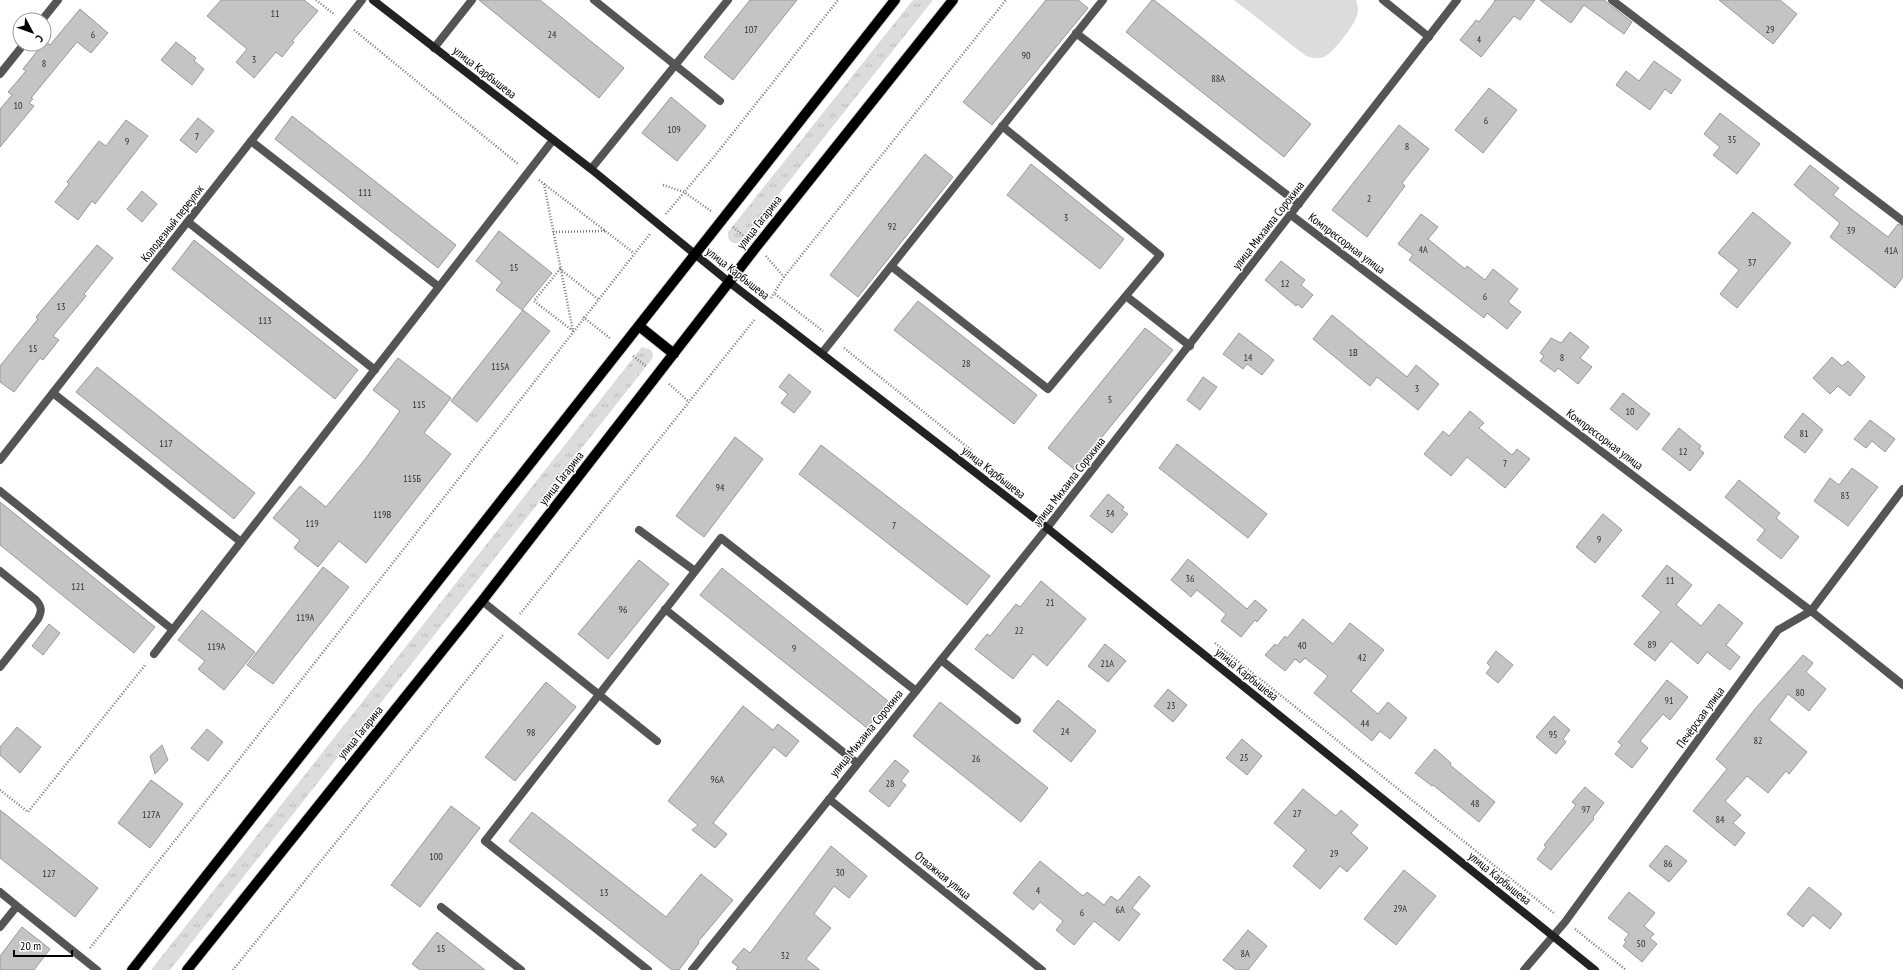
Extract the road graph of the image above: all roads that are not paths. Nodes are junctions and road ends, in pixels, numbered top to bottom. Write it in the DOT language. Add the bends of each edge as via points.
graph roads {
  1 [pos="58,0"];
  2 [pos="362,0"];
  3 [pos="373,0"];
  4 [pos="472,0"];
  5 [pos="594,0"];
  6 [pos="728,0"];
  7 [pos="895,0"];
  8 [pos="953,0"];
  9 [pos="1102,0"];
  10 [pos="1384,0"];
  11 [pos="1457,0"];
  12 [pos="1612,0"];
  13 [pos="48,12"];
  14 [pos="1076,33"];
  15 [pos="1429,37"];
  16 [pos="434,48"];
  17 [pos="18,52"];
  18 [pos="675,66"];
  19 [pos="0,74"];
  20 [pos="720,101"];
  21 [pos="1002,126"];
  22 [pos="553,140"];
  23 [pos="251,141"];
  24 [pos="591,169"];
  25 [pos="1299,204"];
  26 [pos="1291,215"];
  27 [pos="1903,221"];
  28 [pos="188,222"];
  29 [pos="695,255"];
  30 [pos="891,266"];
  31 [pos="729,282"];
  32 [pos="440,287"];
  33 [pos="1126,296"];
  34 [pos="639,326"];
  35 [pos="1190,346"];
  36 [pos="822,353"];
  37 [pos="674,354"];
  38 [pos="375,370"];
  39 [pos="53,393"];
  40 [pos="0,460"];
  41 [pos="1903,489"];
  42 [pos="0,491"];
  43 [pos="1047,528"];
  44 [pos="639,530"];
  45 [pos="241,542"];
  46 [pos="0,571"];
  47 [pos="695,571"];
  48 [pos="482,601"];
  49 [pos="665,609"];
  50 [pos="1811,611"];
  51 [pos="173,630"];
  52 [pos="154,654"];
  53 [pos="941,660"];
  54 [pos="0,666"];
  55 [pos="1903,685"];
  56 [pos="916,691"];
  57 [pos="599,694"];
  58 [pos="1016,720"];
  59 [pos="657,741"];
  60 [pos="857,763"];
  61 [pos="829,799"];
  62 [pos="0,892"];
  63 [pos="17,906"];
  64 [pos="441,907"];
  65 [pos="0,927"];
  66 [pos="1552,935"];
  67 [pos="98,970"];
  68 [pos="132,970"];
  69 [pos="187,970"];
  70 [pos="521,970"];
  71 [pos="648,970"];
  72 [pos="692,970"];
  73 [pos="1042,970"];
  74 [pos="1524,970"];
  75 [pos="1595,970"];
  1 -- 13 [label="street"];
  2 -- 23 [label="street, Колодезный переулок"];
  3 -- 16 [label="street, улица Карбышева"];
  4 -- 16 [label="street"];
  5 -- 18 [label="street"];
  6 -- 18 [label="street"];
  7 -- 29 [label="main road"];
  8 -- 31 [label="main road, улица Гагарина"];
  9 -- 14 [label="street"];
  10 -- 15 [label="street"];
  11 -- 15 [label="street, улица Михаила Сорокина"];
  12 -- 27 [label="street"];
  14 -- 21 [label="street"];
  14 -- 25 [label="street"];
  15 -- 25 [label="street, улица Михаила Сорокина"];
  16 -- 22 [label="street, улица Карбышева"];
  17 -- 19 [label="street"];
  18 -- 20 [label="street"];
  18 -- 24 [label="street"];
  21 -- 30 [label="street"];
  21 -- 33 [label="street" via="1160,255"];
  22 -- 24 [label="street, улица Карбышева"];
  22 -- 32 [label="street"];
  23 -- 28 [label="street, Колодезный переулок"];
  23 -- 32 [label="street"];
  24 -- 29 [label="street, улица Карбышева"];
  25 -- 26 [label="street, улица Михаила Сорокина"];
  26 -- 35 [label="street, улица Михаила Сорокина"];
  26 -- 50 [label="street, Компрессорная улица"];
  28 -- 38 [label="street"];
  28 -- 39 [label="street, Колодезный переулок"];
  29 -- 31 [label="street, улица Карбышева"];
  29 -- 34 [label="main road"];
  30 -- 33 [label="street" via="1048,389"];
  30 -- 36 [label="street"];
  31 -- 36 [label="street, улица Карбышева"];
  31 -- 37 [label="main road, улица Гагарина"];
  32 -- 38 [label="street"];
  33 -- 35 [label="street"];
  34 -- 37 [label="main road"];
  34 -- 68 [label="main road"];
  35 -- 43 [label="street, улица Михаила Сорокина"];
  36 -- 43 [label="street, улица Карбышева"];
  37 -- 48 [label="main road, улица Гагарина"];
  38 -- 45 [label="street"];
  39 -- 40 [label="street, Колодезный переулок"];
  39 -- 45 [label="street"];
  41 -- 50 [label="street, Печёрская улица"];
  42 -- 51 [label="street"];
  43 -- 53 [label="street, улица Михаила Сорокина"];
  43 -- 66 [label="street, улица Карбышева"];
  44 -- 47 [label="street"];
  45 -- 51 [label="street"];
  46 -- 54 [label="street" via="36,600 42,611"];
  47 -- 49 [label="street"];
  47 -- 56 [label="street" via="721,538"];
  48 -- 57 [label="street"];
  48 -- 69 [label="main road, улица Гагарина"];
  49 -- 57 [label="street"];
  49 -- 60 [label="street"];
  50 -- 55 [label="street, Компрессорная улица"];
  50 -- 66 [label="street, Печёрская улица" via="1778,630 1565,922"];
  51 -- 52 [label="street"];
  53 -- 56 [label="street, улица Михаила Сорокина"];
  53 -- 58 [label="street"];
  56 -- 60 [label="street, улица Михаила Сорокина"];
  57 -- 59 [label="street"];
  57 -- 71 [label="street" via="485,841"];
  60 -- 61 [label="street, улица Михаила Сорокина"];
  61 -- 72 [label="street, улица Михаила Сорокина"];
  61 -- 73 [label="street, Отважная улица"];
  62 -- 63 [label="street"];
  63 -- 65 [label="street"];
  63 -- 67 [label="street"];
  64 -- 70 [label="street"];
  66 -- 74 [label="street, Печёрская улица"];
  66 -- 75 [label="street, улица Карбышева"];
}
